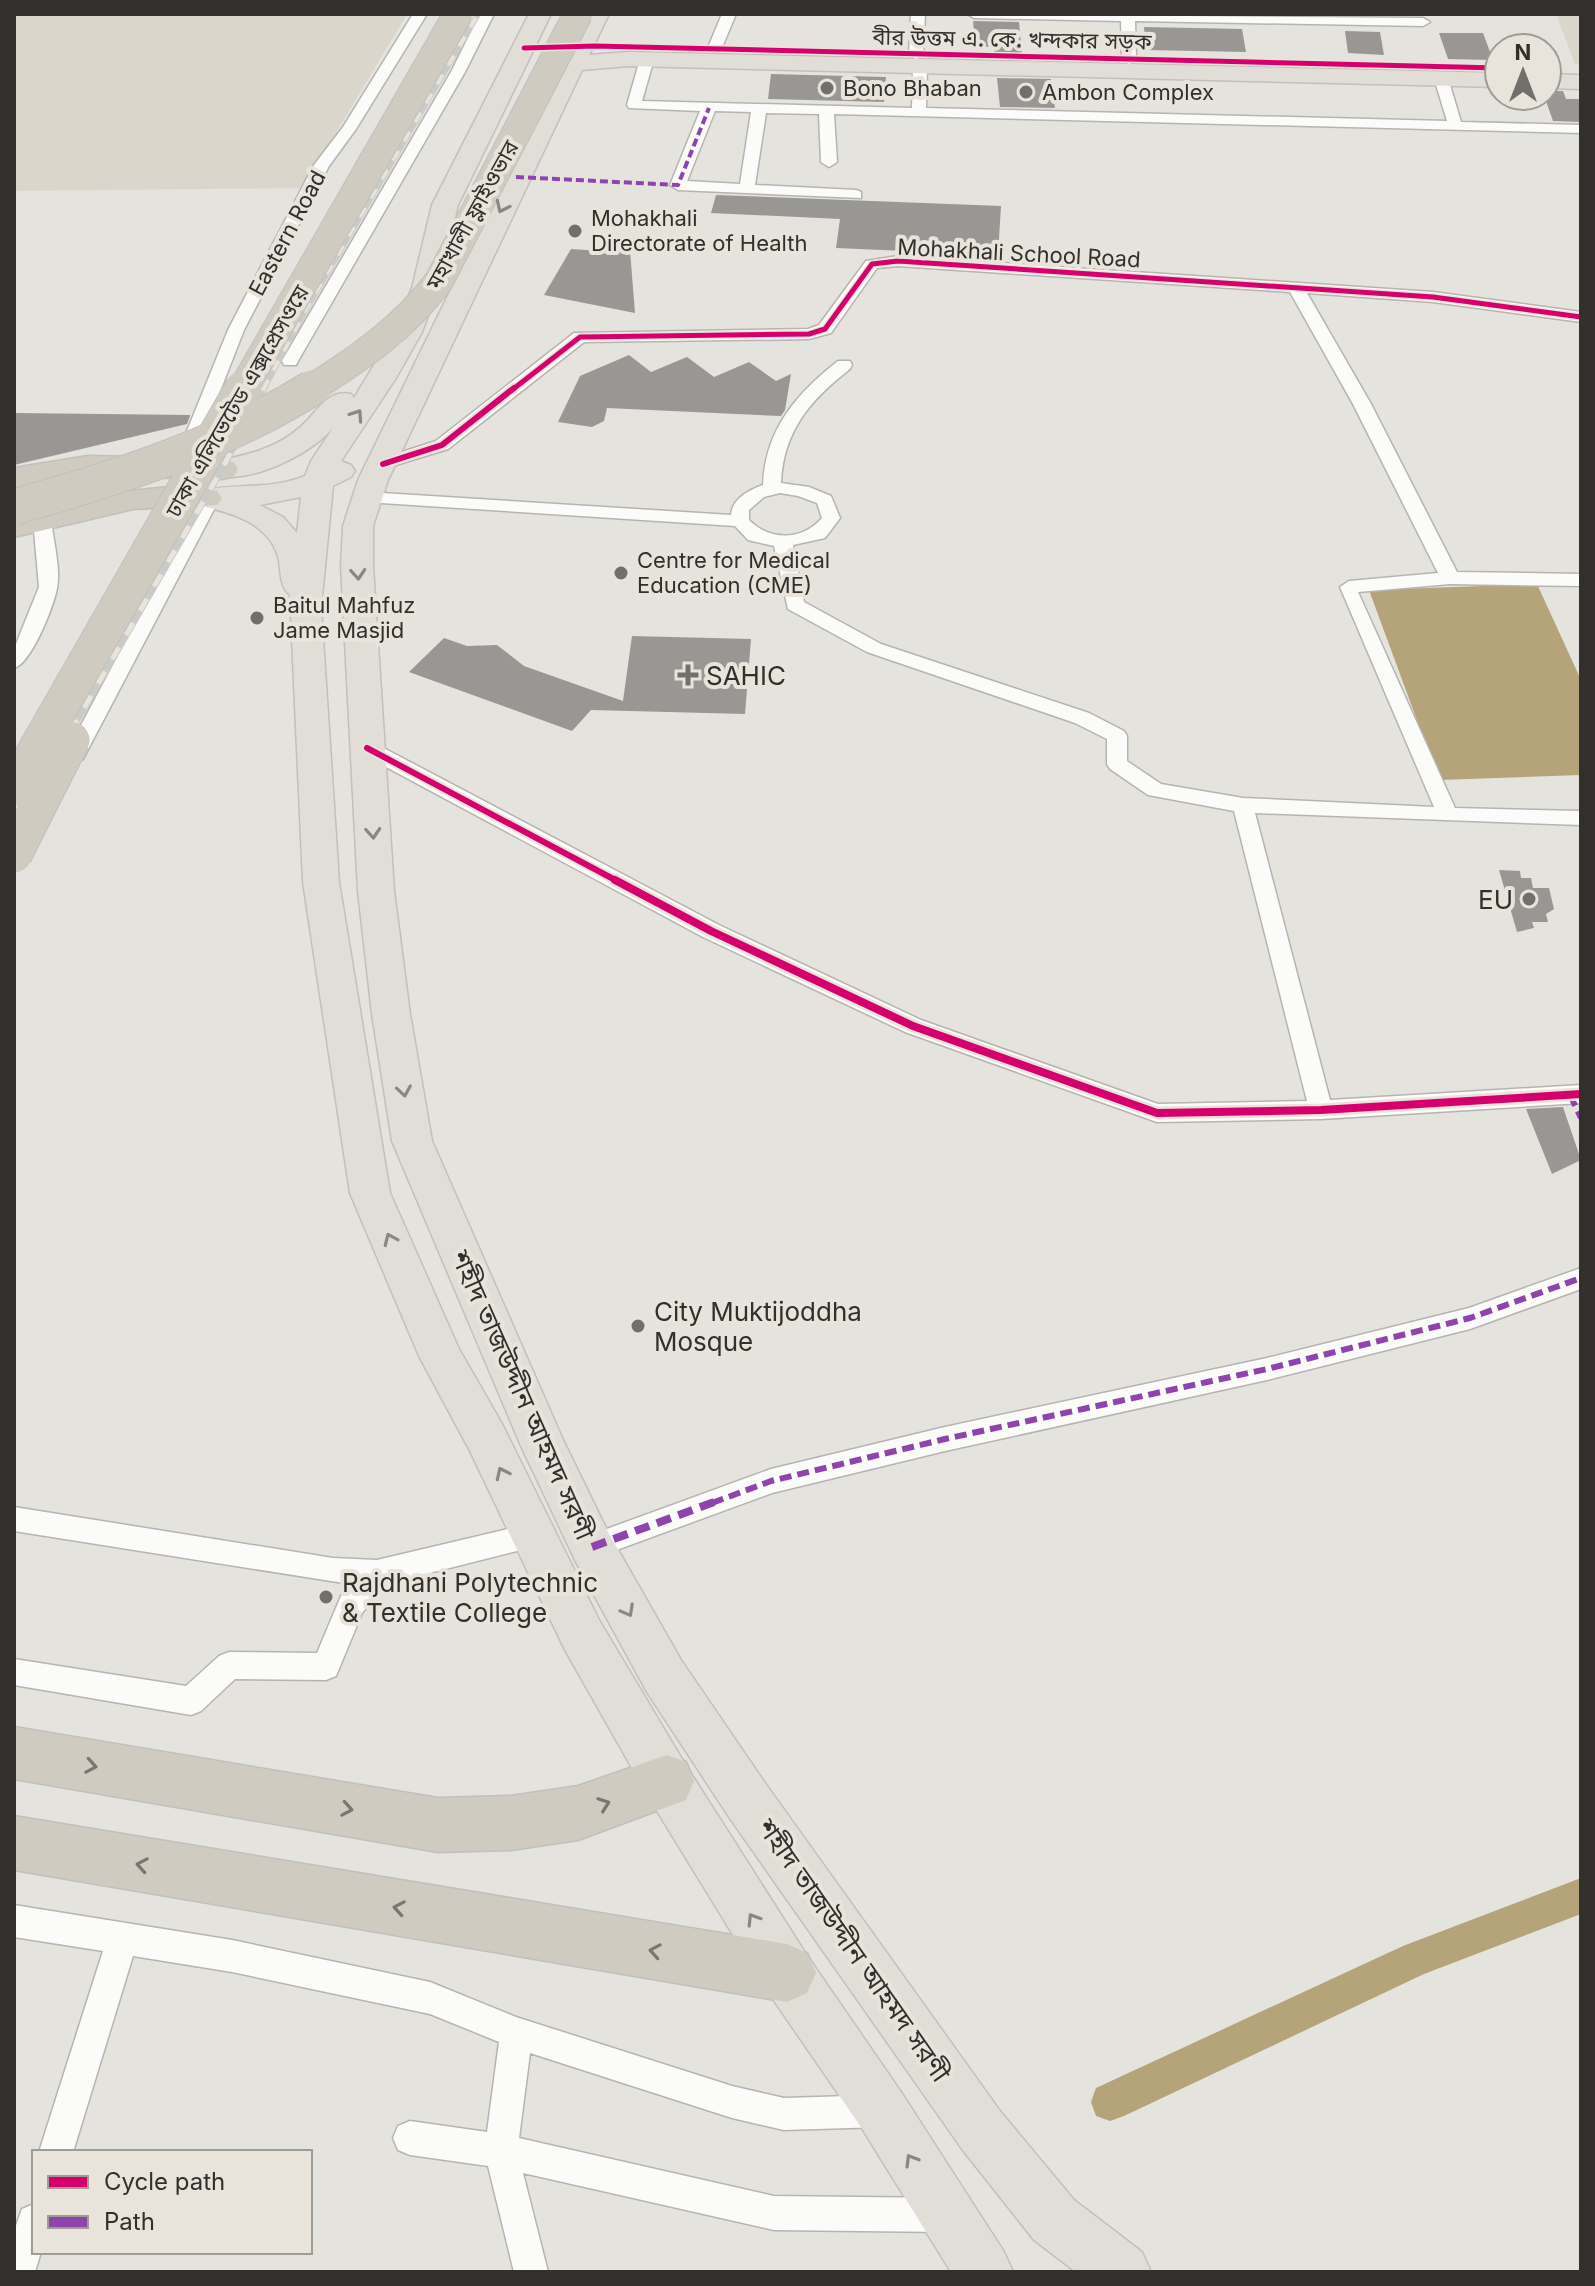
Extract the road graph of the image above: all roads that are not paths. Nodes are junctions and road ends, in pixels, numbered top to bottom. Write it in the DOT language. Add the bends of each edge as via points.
graph roads {
  1 [pos="420,14"];
  2 [pos="437,14"];
  3 [pos="458,14"];
  4 [pos="487,14"];
  5 [pos="540,14"];
  6 [pos="558,14"];
  7 [pos="578,14"];
  8 [pos="598,14"];
  9 [pos="729,14"];
  10 [pos="918,14"];
  11 [pos="974,14"];
  12 [pos="1128,18"];
  13 [pos="1423,22"];
  14 [pos="714,50"];
  15 [pos="578,54"];
  16 [pos="518,59"];
  17 [pos="647,59"];
  18 [pos="1129,60"];
  19 [pos="918,61"];
  20 [pos="1483,68"];
  21 [pos="1441,78"];
  22 [pos="1483,79"];
  23 [pos="709,108"];
  24 [pos="759,109"];
  25 [pos="826,110"];
  26 [pos="919,111"];
  27 [pos="1455,125"];
  28 [pos="1581,129"];
  29 [pos="829,162"];
  30 [pos="747,188"];
  31 [pos="856,195"];
  32 [pos="445,205"];
  33 [pos="467,283"];
  34 [pos="1296,288"];
  35 [pos="1581,317"];
  36 [pos="290,361"];
  37 [pos="844,365"];
  38 [pos="222,469"];
  39 [pos="14,478"];
  40 [pos="374,480"];
  41 [pos="318,482"];
  42 [pos="772,488"];
  43 [pos="193,490"];
  44 [pos="14,493"];
  45 [pos="23,518"];
  46 [pos="740,521"];
  47 [pos="783,542"];
  48 [pos="1450,578"];
  49 [pos="1581,580"];
  50 [pos="305,607"];
  51 [pos="110,624"];
  52 [pos="14,662"];
  53 [pos="14,730"];
  54 [pos="367,748"];
  55 [pos="14,758"];
  56 [pos="14,788"];
  57 [pos="1243,805"];
  58 [pos="1448,815"];
  59 [pos="1581,818"];
  60 [pos="14,855"];
  61 [pos="14,870"];
  62 [pos="1576,1094"];
  63 [pos="1321,1110"];
  64 [pos="1581,1118"];
  65 [pos="1581,1278"];
  66 [pos="14,1519"];
  67 [pos="533,1535"];
  68 [pos="592,1547"];
  69 [pos="377,1573"];
  70 [pos="14,1672"];
  71 [pos="14,1753"];
  72 [pos="667,1781"];
  73 [pos="14,1843"];
  74 [pos="14,1921"];
  75 [pos="122,1940"];
  76 [pos="787,1973"];
  77 [pos="516,2033"];
  78 [pos="882,2111"];
  79 [pos="410,2138"];
  80 [pos="57,2150"];
  81 [pos="501,2151"];
  82 [pos="945,2215"];
  83 [pos="32,2227"];
  84 [pos="18,2272"];
  85 [pos="531,2272"];
  86 [pos="984,2272"];
  87 [pos="1122,2272"];
  1 -- 43 [label="street, Eastern Road" via="322,165 236,330"];
  2 -- 53 [label="highway, ঢাকা এলিভেটেড এক্সপ্রেসওয়ে"];
  3 -- 51 [label="highway, ঢাকা এলিভেটেড এক্সপ্রেসওয়ে, bridge"];
  4 -- 36 [label="street"];
  5 -- 16 [label="main road"];
  6 -- 44 [label="highway, মহাখালী ফ্লাইওভার, bridge" via="444,232 417,276 361,338 302,378 176,442"];
  7 -- 45 [label="highway, মহাখালী ফ্লাইওভার, bridge" via="465,235 431,291 405,321 369,351 275,411 211,443"];
  8 -- 15 [label="main road"];
  9 -- 14 [label="street"];
  10 -- 19 [label="street"];
  11 -- 12 [label="street"];
  12 -- 13 [label="street"];
  12 -- 18 [label="street"];
  14 -- 15 [label="main road, বীর উত্তম এ. কে. খন্দকার সড়ক"];
  14 -- 19 [label="main road, বীর উত্তম এ. কে. খন্দকার সড়ক"];
  15 -- 16 [label="main road, বীর উত্তম এ. কে. খন্দকার সড়ক"];
  15 -- 17 [label="main road, বীর উত্তম এ. কে. খন্দকার সড়ক"];
  15 -- 33 [label="main road, one-way"];
  16 -- 32 [label="main road"];
  17 -- 19 [label="main road, বীর উত্তম এ. কে. খন্দকার সড়ক"];
  17 -- 23 [label="street" via="634,105"];
  18 -- 19 [label="main road, বীর উত্তম এ. কে. খন্দকার সড়ক"];
  18 -- 20 [label="main road, বীর উত্তম এ. কে. খন্দকার সড়ক"];
  19 -- 21 [label="main road, বীর উত্তম এ. কে. খন্দকার সড়ক"];
  19 -- 26 [label="street"];
  21 -- 22 [label="main road, বীর উত্তম এ. কে. খন্দকার সড়ক"];
  21 -- 27 [label="street"];
  23 -- 24 [label="street"];
  23 -- 30 [label="street" via="678,185"];
  24 -- 25 [label="street"];
  24 -- 30 [label="street"];
  25 -- 26 [label="street"];
  25 -- 29 [label="street"];
  26 -- 27 [label="street"];
  27 -- 28 [label="street"];
  30 -- 31 [label="street"];
  32 -- 38 [label="main road" via="385,331 318,431 270,459"];
  41 -- 32 [label="main road, one-way" via="408,332 425,288"];
  33 -- 40 [label="main road, শহীদ তাজউদ্দীন আহমদ সরণী"];
  33 -- 41 [label="main road" via="444,311 361,450 341,471"];
  34 -- 35 [label="street, Mohakhali School Road" via="1433,297"];
  34 -- 40 [label="street, Mohakhali School Road" via="898,261 872,264 825,329 809,334 580,337 442,445"];
  34 -- 48 [label="street"];
  37 -- 42 [label="street" via="804,397 773,453"];
  38 -- 43 [label="highway"];
  39 -- 43 [label="highway" via="88,466"];
  40 -- 46 [label="street"];
  40 -- 54 [label="main road, শহীদ তাজউদ্দীন আহমদ সরণী, one-way" via="357,544"];
  41 -- 43 [label="main road" via="265,496"];
  41 -- 50 [label="main road, শহীদ তাজউদ্দীন আহমদ সরণী"];
  42 -- 46 [label="street" via="749,497 740,509"];
  42 -- 47 [label="street" via="802,489 825,500 831,518 818,534"];
  43 -- 45 [label="highway"];
  43 -- 50 [label="main road" via="267,518 279,528 292,551"];
  43 -- 55 [label="street"];
  43 -- 61 [label="street"];
  45 -- 52 [label="street" via="48,587"];
  46 -- 47 [label="street" via="755,536"];
  47 -- 57 [label="street" via="795,605 874,648 1082,718 1117,736 1117,764 1155,790"];
  48 -- 49 [label="street"];
  48 -- 58 [label="street" via="1349,587"];
  67 -- 50 [label="main road, শহীদ তাজউদ্দীন আহমদ সরণী, one-way" via="441,1356 370,1193 321,882"];
  51 -- 56 [label="highway, ঢাকা এলিভেটেড এক্সপ্রেসওয়ে, bridge"];
  51 -- 60 [label="highway, bridge" via="106,653 83,714"];
  54 -- 63 [label="street" via="711,931 913,1026 1157,1113"];
  54 -- 68 [label="main road, শহীদ তাজউদ্দীন আহমদ সরণী, one-way" via="376,891 412,1141"];
  57 -- 58 [label="street"];
  57 -- 63 [label="street"];
  58 -- 59 [label="street"];
  62 -- 63 [label="street"];
  62 -- 64 [label="street"];
  65 -- 68 [label="street" via="1470,1318 1296,1362 771,1481"];
  66 -- 69 [label="street" via="333,1571"];
  67 -- 69 [label="street"];
  67 -- 72 [label="main road, শহীদ তাজউদ্দীন আহমদ সরণী" via="582,1635"];
  68 -- 87 [label="main road, শহীদ তাজউদ্দীন আহমদ সরণী, one-way" via="672,1688 981,2130 1054,2220"];
  69 -- 70 [label="street" via="351,1605 326,1667 229,1665 191,1701"];
  71 -- 72 [label="highway, one-way" via="438,1825 511,1823 578,1813"];
  76 -- 72 [label="main road, শহীদ তাজউদ্দীন আহমদ সরণী, one-way"];
  76 -- 73 [label="highway, one-way"];
  74 -- 75 [label="street"];
  75 -- 77 [label="street" via="232,1956 430,1998"];
  75 -- 80 [label="street"];
  76 -- 78 [label="main road, শহীদ তাজউদ্দীন আহমদ সরণী"];
  77 -- 78 [label="street" via="784,2114"];
  77 -- 81 [label="street"];
  82 -- 78 [label="main road, শহীদ তাজউদ্দীন আহমদ সরণী, one-way"];
  79 -- 81 [label="street"];
  81 -- 82 [label="street" via="774,2213"];
  81 -- 85 [label="street"];
  82 -- 86 [label="main road, শহীদ তাজউদ্দীন আহমদ সরণী"];
  83 -- 84 [label="street"];
}
